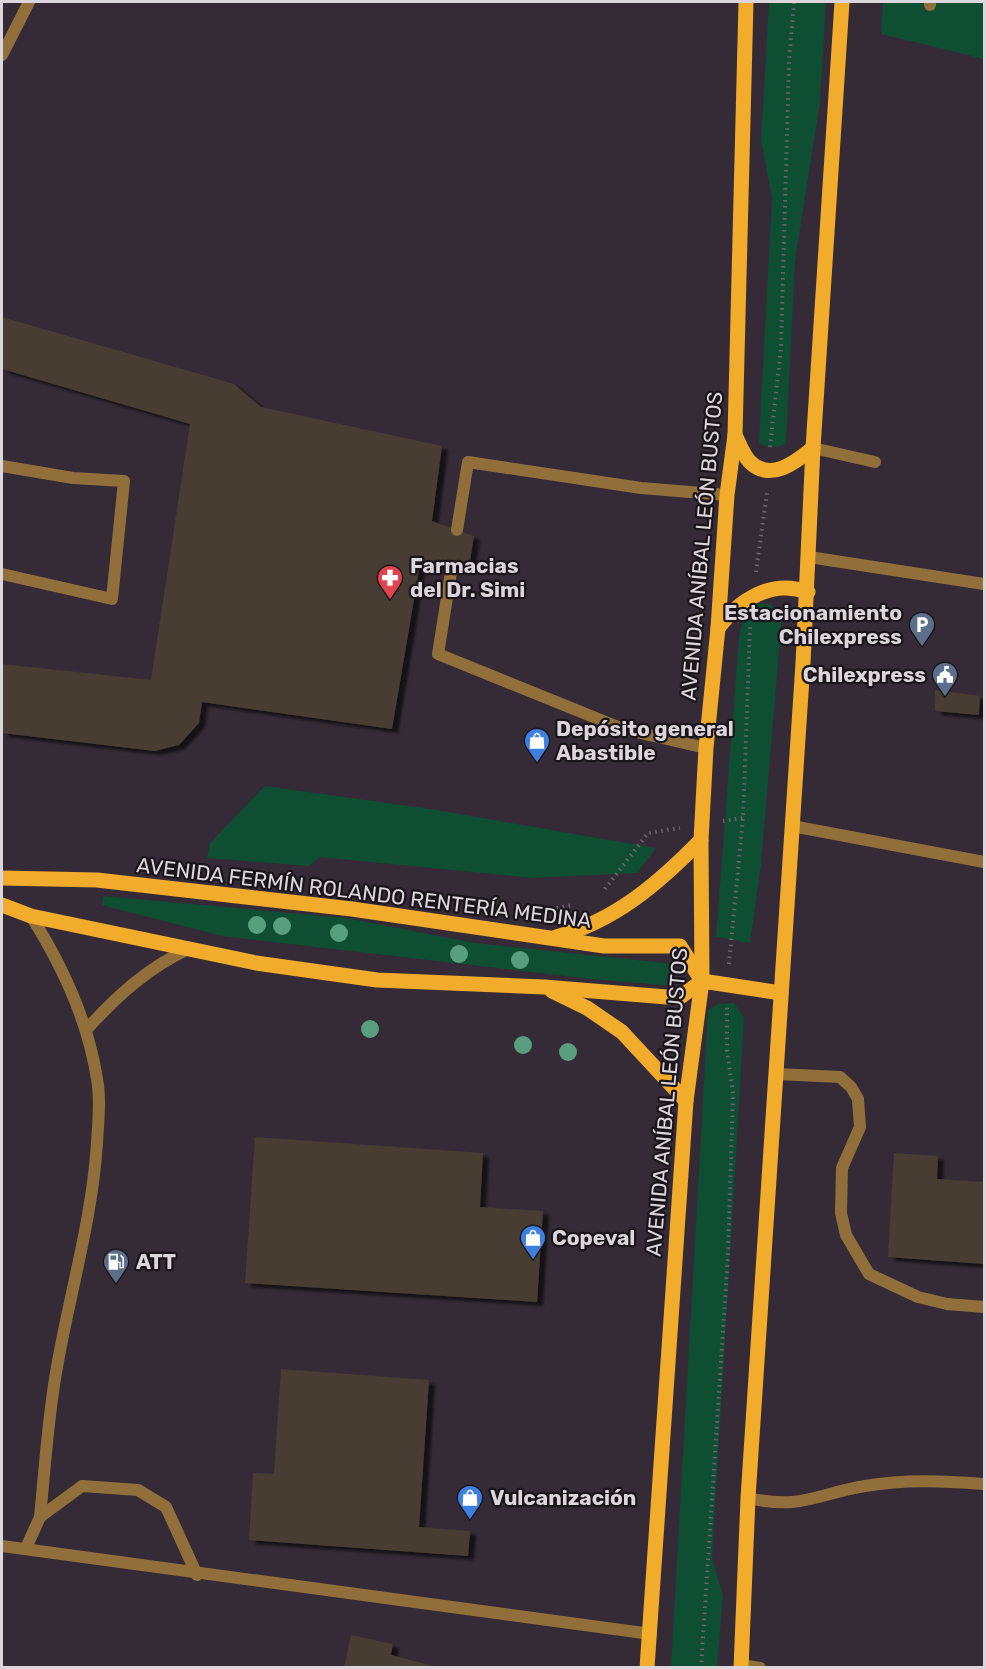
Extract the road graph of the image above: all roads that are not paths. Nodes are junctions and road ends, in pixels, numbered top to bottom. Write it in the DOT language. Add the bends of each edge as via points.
graph roads {
  1 [pos="29,2"];
  2 [pos="746,2"];
  3 [pos="842,2"];
  4 [pos="2,55"];
  5 [pos="735,435"];
  6 [pos="813,448"];
  7 [pos="875,462"];
  8 [pos="2,466"];
  9 [pos="727,495"];
  10 [pos="457,530"];
  11 [pos="808,557"];
  12 [pos="452,566"];
  13 [pos="2,574"];
  14 [pos="984,584"];
  15 [pos="807,592"];
  16 [pos="718,628"];
  17 [pos="706,748"];
  18 [pos="792,826"];
  19 [pos="701,840"];
  20 [pos="984,862"];
  21 [pos="2,878"];
  22 [pos="2,904"];
  23 [pos="31,916"];
  24 [pos="548,939"];
  25 [pos="190,948"];
  26 [pos="702,981"];
  27 [pos="544,987"];
  28 [pos="781,993"];
  29 [pos="86,1030"];
  30 [pos="776,1074"];
  31 [pos="686,1101"];
  32 [pos="984,1307"];
  33 [pos="984,1484"];
  34 [pos="748,1498"];
  35 [pos="40,1517"];
  36 [pos="2,1546"];
  37 [pos="26,1548"];
  38 [pos="197,1575"];
  39 [pos="651,1634"];
  40 [pos="741,1666"];
  41 [pos="647,1668"];
  42 [pos="760,1668"];
  1 -- 4 [label="street"];
  2 -- 5 [label="main road, AVENIDA ANÍBAL LEÓN BUSTOS"];
  3 -- 6 [label="main road"];
  5 -- 6 [label="main road" via="750,462 770,471 789,466"];
  5 -- 9 [label="main road, AVENIDA ANÍBAL LEÓN BUSTOS"];
  6 -- 7 [label="street"];
  6 -- 11 [label="main road"];
  8 -- 13 [label="street" via="73,478 124,481 112,599"];
  9 -- 10 [label="street" via="641,488 468,462"];
  9 -- 16 [label="main road, AVENIDA ANÍBAL LEÓN BUSTOS"];
  11 -- 14 [label="street"];
  11 -- 15 [label="main road"];
  12 -- 17 [label="street" via="438,654 623,729"];
  15 -- 16 [label="main road" via="792,586 753,594"];
  15 -- 18 [label="main road"];
  16 -- 17 [label="main road, AVENIDA ANÍBAL LEÓN BUSTOS"];
  17 -- 19 [label="main road, AVENIDA ANÍBAL LEÓN BUSTOS"];
  18 -- 20 [label="street"];
  18 -- 28 [label="main road"];
  19 -- 24 [label="main road" via="643,895 597,922"];
  19 -- 26 [label="main road, AVENIDA ANÍBAL LEÓN BUSTOS"];
  21 -- 24 [label="main road, AVENIDA FERMÍN ROLANDO RENTERÍA MEDINA" via="97,880 352,909"];
  22 -- 23 [label="main road"];
  23 -- 25 [label="main road"];
  23 -- 29 [label="street" via="53,950"];
  24 -- 26 [label="main road, AVENIDA FERMÍN ROLANDO RENTERÍA MEDINA" via="604,946 680,946"];
  25 -- 27 [label="main road" via="256,963 376,980"];
  25 -- 29 [label="street" via="147,971 121,991"];
  26 -- 27 [label="main road" via="679,998"];
  26 -- 28 [label="main road"];
  26 -- 31 [label="main road, AVENIDA ANÍBAL LEÓN BUSTOS"];
  27 -- 31 [label="main road" via="587,1008 622,1032"];
  28 -- 30 [label="main road"];
  29 -- 35 [label="street" via="98,1081 95,1178 57,1367"];
  30 -- 32 [label="street" via="840,1077 858,1099 860,1126 842,1168 840,1202 846,1235 869,1274 918,1297"];
  30 -- 34 [label="main road"];
  31 -- 39 [label="main road, AVENIDA ANÍBAL LEÓN BUSTOS"];
  33 -- 34 [label="street" via="894,1482 792,1504"];
  34 -- 40 [label="main road"];
  35 -- 37 [label="street"];
  35 -- 38 [label="street" via="82,1486 138,1490 166,1507"];
  36 -- 37 [label="street"];
  37 -- 38 [label="street"];
  38 -- 39 [label="street"];
  39 -- 41 [label="main road, AVENIDA ANÍBAL LEÓN BUSTOS"];
  40 -- 42 [label="street"];
}
